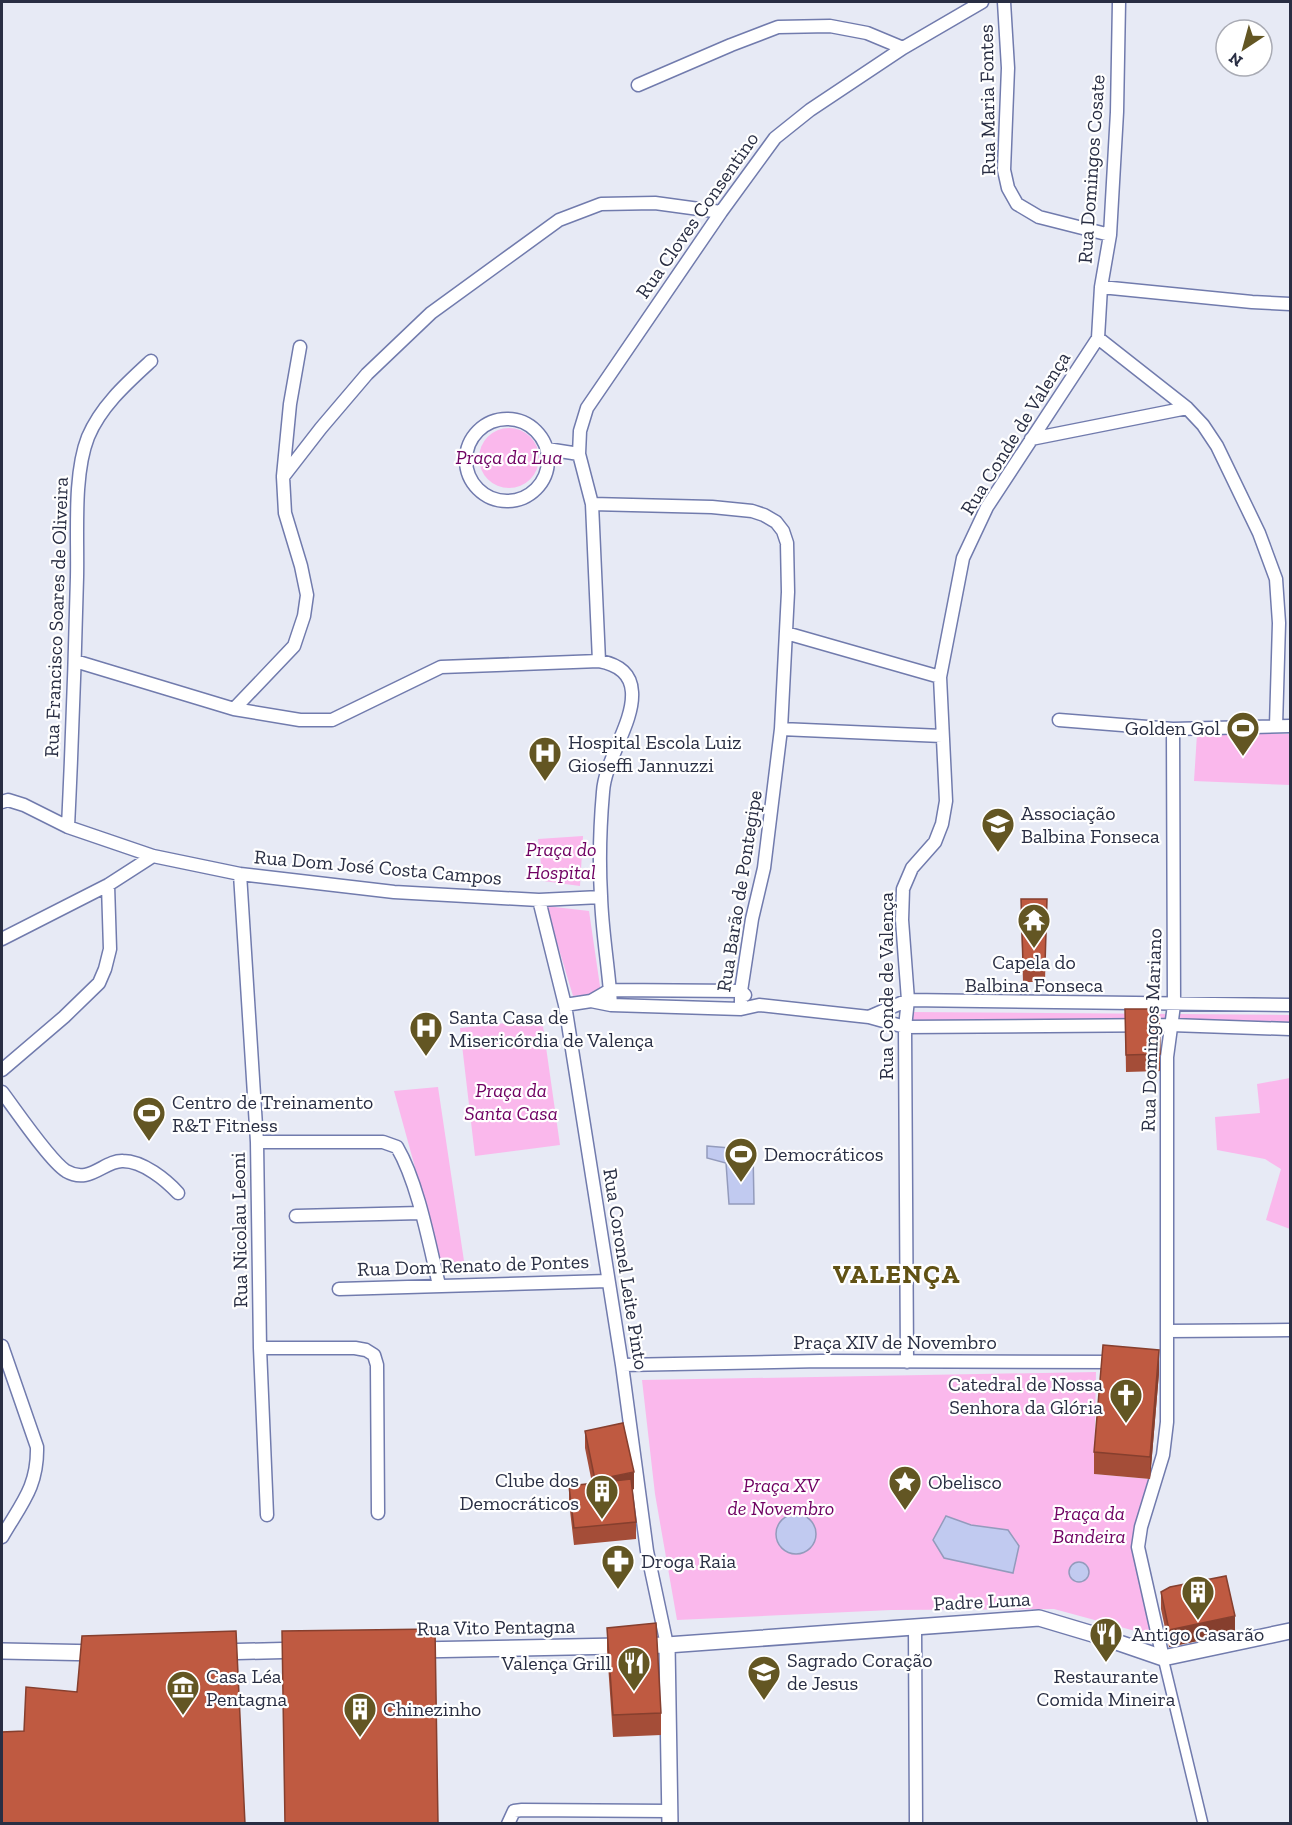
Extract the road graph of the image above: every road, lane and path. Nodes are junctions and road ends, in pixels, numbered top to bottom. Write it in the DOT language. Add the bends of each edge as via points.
graph roads {
  1 [pos="982,2"];
  2 [pos="1004,2"];
  3 [pos="1119,2"];
  4 [pos="903,48"];
  5 [pos="638,85"];
  6 [pos="722,212"];
  7 [pos="1110,236"];
  8 [pos="1101,287"];
  9 [pos="1290,304"];
  10 [pos="1098,338"];
  11 [pos="300,347"];
  12 [pos="151,361"];
  13 [pos="1186,408"];
  14 [pos="1031,439"];
  15 [pos="547,449"];
  16 [pos="579,454"];
  17 [pos="283,477"];
  18 [pos="592,504"];
  19 [pos="786,633"];
  20 [pos="599,661"];
  21 [pos="75,662"];
  22 [pos="940,677"];
  23 [pos="234,709"];
  24 [pos="1059,720"];
  25 [pos="1276,726"];
  26 [pos="1290,726"];
  27 [pos="781,729"];
  28 [pos="1173,729"];
  29 [pos="942,736"];
  30 [pos="2,802"];
  31 [pos="68,827"];
  32 [pos="153,856"];
  33 [pos="240,874"];
  34 [pos="108,885"];
  35 [pos="601,897"];
  36 [pos="539,900"];
  37 [pos="2,939"];
  38 [pos="610,990"];
  39 [pos="741,992"];
  40 [pos="908,1000"];
  41 [pos="591,1001"];
  42 [pos="565,1005"];
  43 [pos="611,1005"];
  44 [pos="759,1005"];
  45 [pos="1174,1005"];
  46 [pos="1290,1005"];
  47 [pos="741,1009"];
  48 [pos="869,1017"];
  49 [pos="1171,1025"];
  50 [pos="905,1027"];
  51 [pos="1290,1029"];
  52 [pos="2,1070"];
  53 [pos="2,1092"];
  54 [pos="257,1142"];
  55 [pos="178,1193"];
  56 [pos="421,1213"];
  57 [pos="296,1216"];
  58 [pos="608,1281"];
  59 [pos="439,1285"];
  60 [pos="339,1289"];
  61 [pos="1290,1330"];
  62 [pos="1167,1331"];
  63 [pos="2,1346"];
  64 [pos="260,1348"];
  65 [pos="907,1362"];
  66 [pos="1131,1362"];
  67 [pos="622,1365"];
  68 [pos="378,1513"];
  69 [pos="267,1515"];
  70 [pos="2,1537"];
  71 [pos="915,1626"];
  72 [pos="1290,1631"];
  73 [pos="667,1645"];
  74 [pos="322,1650"];
  75 [pos="400,1650"];
  76 [pos="2,1652"];
  77 [pos="205,1652"];
  78 [pos="117,1653"];
  79 [pos="1163,1658"];
  80 [pos="669,1817"];
  81 [pos="508,1824"];
  82 [pos="916,1824"];
  83 [pos="1203,1824"];
  1 -- 4 [label="street, Rua Cloves Consentino"];
  2 -- 7 [label="street, Rua Maria Fontes" via="1008,68 1004,170 1008,188 1017,204 1039,216"];
  3 -- 7 [label="street, Rua Domingos Cosate"];
  4 -- 5 [label="street" via="867,33 830,26 778,27"];
  4 -- 6 [label="street, Rua Cloves Consentino" via="810,110 776,138"];
  6 -- 16 [label="street, Rua Cloves Consentino" via="587,408"];
  6 -- 17 [label="street" via="655,203 601,204 559,220 431,313 367,375"];
  7 -- 8 [label="street, Rua Domingos Cosate"];
  8 -- 9 [label="street"];
  8 -- 10 [label="street, Rua Domingos Cosate"];
  10 -- 13 [label="street"];
  10 -- 14 [label="street, Rua Conde de Valença"];
  11 -- 17 [label="street"];
  12 -- 21 [label="street, Rua Francisco Soares de Oliveira" via="98,416 79,470"];
  13 -- 14 [label="street"];
  13 -- 25 [label="street" via="1217,446 1259,533 1276,579"];
  14 -- 22 [label="street, Rua Conde de Valença" via="987,507 963,558"];
  15 -- 15 [label="street" via="546,476 529,496 516,501 490,498 478,490 466,466 471,439 480,428 505,418 531,427"];
  15 -- 16 [label="street"];
  16 -- 18 [label="street, Rua Cloves Consentino"];
  17 -- 23 [label="street" via="285,513 308,595 304,616 294,646"];
  18 -- 19 [label="street, Rua Barão de Pontegipe" via="712,507 752,511 776,522 787,543"];
  18 -- 20 [label="street, Rua Cloves Consentino"];
  19 -- 22 [label="street"];
  19 -- 27 [label="street, Rua Barão de Pontegipe"];
  20 -- 23 [label="street" via="441,667 332,720 300,720"];
  20 -- 35 [label="street" via="613,663 620,669 628,677 632,691 631,710 603,789"];
  21 -- 23 [label="street"];
  21 -- 31 [label="street, Rua Francisco Soares de Oliveira"];
  22 -- 29 [label="street, Rua Conde de Valença"];
  24 -- 28 [label="street"];
  25 -- 26 [label="street"];
  25 -- 28 [label="street"];
  27 -- 29 [label="street"];
  27 -- 39 [label="street, Rua Barão de Pontegipe" via="764,868"];
  28 -- 45 [label="street, Rua Domingos Mariano"];
  29 -- 40 [label="street, Rua Conde de Valença" via="942,824 935,842 912,868 903,889"];
  30 -- 31 [label="street, Rua Dom José Costa Campos" via="8,800 24,806"];
  31 -- 32 [label="street, Rua Dom José Costa Campos"];
  32 -- 33 [label="street, Rua Dom José Costa Campos"];
  32 -- 34 [label="street"];
  33 -- 36 [label="street, Rua Dom José Costa Campos" via="394,892"];
  33 -- 54 [label="street, Rua Nicolau Leoni"];
  34 -- 37 [label="street"];
  34 -- 52 [label="street" via="110,949 99,983"];
  35 -- 36 [label="street, Rua Dom José Costa Campos"];
  35 -- 38 [label="street"];
  36 -- 42 [label="street, Rua Coronel Leite Pinto"];
  38 -- 39 [label="street"];
  38 -- 41 [label="street"];
  38 -- 43 [label="street"];
  39 -- 44 [label="street"];
  39 -- 47 [label="street, Rua Barão de Pontegipe"];
  40 -- 45 [label="street"];
  40 -- 48 [label="street"];
  40 -- 50 [label="street, Rua Conde de Valença"];
  41 -- 42 [label="street"];
  41 -- 43 [label="street"];
  42 -- 58 [label="street, Rua Coronel Leite Pinto"];
  43 -- 47 [label="street"];
  44 -- 47 [label="street"];
  44 -- 48 [label="street"];
  45 -- 46 [label="street"];
  45 -- 49 [label="street, Rua Domingos Mariano"];
  48 -- 50 [label="street"];
  49 -- 50 [label="street"];
  49 -- 51 [label="street"];
  49 -- 62 [label="street, Rua Domingos Mariano" via="1167,1057"];
  50 -- 65 [label="street, Rua Conde de Valença"];
  53 -- 55 [label="street" via="66,1171 81,1175 123,1161 153,1173"];
  54 -- 56 [label="street" via="383,1142 398,1147"];
  54 -- 64 [label="street, Rua Nicolau Leoni"];
  56 -- 57 [label="street"];
  56 -- 59 [label="street"];
  58 -- 59 [label="street, Rua Dom Renato de Pontes"];
  58 -- 67 [label="street, Rua Coronel Leite Pinto"];
  59 -- 60 [label="street, Rua Dom Renato de Pontes"];
  61 -- 62 [label="street"];
  62 -- 79 [label="street, Rua Domingos Mariano" via="1161,1363 1167,1422 1163,1455 1138,1547"];
  63 -- 70 [label="street" via="37,1447 38,1463 27,1496"];
  64 -- 68 [label="street" via="355,1348 374,1355"];
  64 -- 69 [label="street, Rua Nicolau Leoni"];
  65 -- 66 [label="street, Praça XIV de Novembro"];
  65 -- 67 [label="street, Praça XIV de Novembro"];
  67 -- 73 [label="street, Rua Coronel Leite Pinto" via="647,1551"];
  71 -- 73 [label="street, Padre Luna"];
  71 -- 79 [label="street, Padre Luna" via="1039,1618"];
  71 -- 82 [label="street"];
  72 -- 79 [label="street"];
  73 -- 75 [label="street, Rua Vito Pentagna"];
  73 -- 80 [label="street"];
  74 -- 77 [label="street"];
  76 -- 78 [label="street"];
  79 -- 83 [label="street"];
  80 -- 81 [label="street" via="514,1810"];
}
